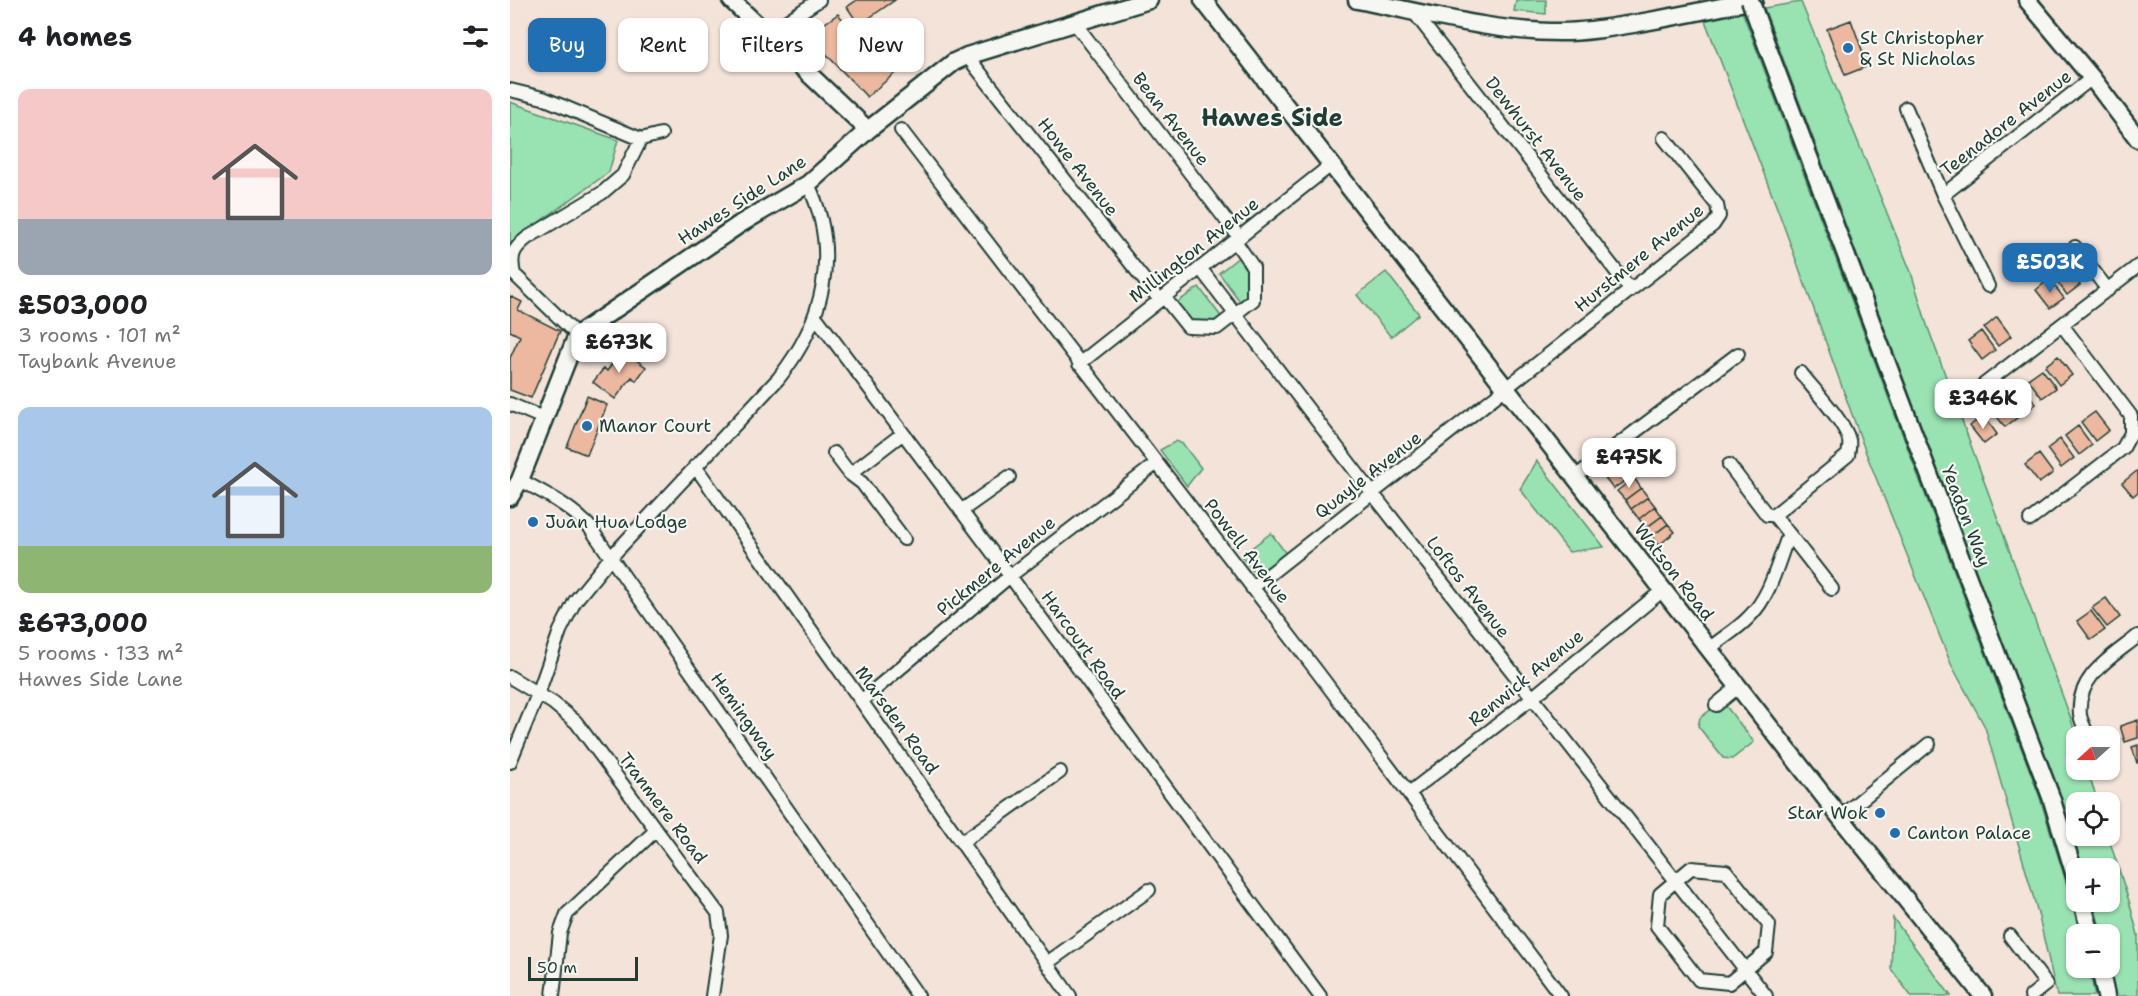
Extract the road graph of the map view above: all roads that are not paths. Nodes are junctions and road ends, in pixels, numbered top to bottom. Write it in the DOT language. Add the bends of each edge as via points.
graph roads {
  1 [pos="731,0"];
  2 [pos="819,0"];
  3 [pos="1149,0"];
  4 [pos="1203,0"];
  5 [pos="1357,0"];
  6 [pos="1752,0"];
  7 [pos="2027,0"];
  8 [pos="1122,4"];
  9 [pos="1407,7"];
  10 [pos="750,18"];
  11 [pos="791,18"];
  12 [pos="1074,22"];
  13 [pos="967,56"];
  14 [pos="807,72"];
  15 [pos="2092,78"];
  16 [pos="510,90"];
  17 [pos="1906,108"];
  18 [pos="868,129"];
  19 [pos="901,130"];
  20 [pos="661,134"];
  21 [pos="1664,138"];
  22 [pos="641,139"];
  23 [pos="2138,139"];
  24 [pos="1331,165"];
  25 [pos="808,184"];
  26 [pos="1943,195"];
  27 [pos="1237,239"];
  28 [pos="2076,247"];
  29 [pos="2138,266"];
  30 [pos="1200,268"];
  31 [pos="1988,286"];
  32 [pos="1630,289"];
  33 [pos="2108,290"];
  34 [pos="1162,298"];
  35 [pos="1235,315"];
  36 [pos="816,316"];
  37 [pos="2062,325"];
  38 [pos="577,335"];
  39 [pos="1738,354"];
  40 [pos="1079,364"];
  41 [pos="1801,373"];
  42 [pos="1506,388"];
  43 [pos="1978,389"];
  44 [pos="510,404"];
  45 [pos="543,418"];
  46 [pos="902,434"];
  47 [pos="834,453"];
  48 [pos="1157,463"];
  49 [pos="1728,465"];
  50 [pos="695,466"];
  51 [pos="850,474"];
  52 [pos="1009,477"];
  53 [pos="1575,477"];
  54 [pos="520,480"];
  55 [pos="1373,494"];
  56 [pos="510,497"];
  57 [pos="961,511"];
  58 [pos="1774,515"];
  59 [pos="2030,520"];
  60 [pos="1789,534"];
  61 [pos="904,539"];
  62 [pos="611,557"];
  63 [pos="1010,576"];
  64 [pos="1252,588"];
  65 [pos="1832,589"];
  66 [pos="1663,590"];
  67 [pos="2138,636"];
  68 [pos="1709,649"];
  69 [pos="510,677"];
  70 [pos="1739,686"];
  71 [pos="538,694"];
  72 [pos="1532,698"];
  73 [pos="861,701"];
  74 [pos="1716,705"];
  75 [pos="2084,726"];
  76 [pos="1929,744"];
  77 [pos="510,762"];
  78 [pos="1060,772"];
  79 [pos="1409,793"];
  80 [pos="1840,817"];
  81 [pos="656,830"];
  82 [pos="962,842"];
  83 [pos="2070,858"];
  84 [pos="1674,881"];
  85 [pos="1149,890"];
  86 [pos="2010,936"];
  87 [pos="1047,963"];
  88 [pos="1745,970"];
  89 [pos="2102,978"];
  90 [pos="553,996"];
  91 [pos="712,996"];
  92 [pos="918,996"];
  93 [pos="1070,996"];
  94 [pos="1320,996"];
  95 [pos="1561,996"];
  96 [pos="1766,996"];
  97 [pos="1983,996"];
  98 [pos="2031,996"];
  99 [pos="2106,996"];
  1 -- 10 [label="street"];
  2 -- 11 [label="street"];
  3 -- 8 [label="street, Hawes Side Lane"];
  4 -- 24 [label="street, Watson Road"];
  5 -- 9 [label="street"];
  6 -- 9 [label="street" via="1590,31 1561,32 1483,27"];
  6 -- 83 [label="street, Yeadon Way, bridge" via="2051,797"];
  7 -- 15 [label="street"];
  8 -- 12 [label="street, Hawes Side Lane"];
  9 -- 32 [label="street, Dewhurst Avenue"];
  12 -- 13 [label="street, Hawes Side Lane"];
  12 -- 27 [label="street, Bean Avenue"];
  13 -- 18 [label="street, Hawes Side Lane"];
  13 -- 34 [label="street, Howe Avenue"];
  14 -- 18 [label="street"];
  15 -- 23 [label="street"];
  15 -- 26 [label="street, Teenadore Avenue"];
  16 -- 22 [label="street" via="543,98"];
  17 -- 26 [label="street"];
  18 -- 25 [label="street, Hawes Side Lane"];
  19 -- 40 [label="street, Powell Avenue"];
  20 -- 22 [label="street"];
  21 -- 32 [label="street, Hurstmere Avenue" via="1717,205 1719,216 1713,225"];
  22 -- 38 [label="street" via="623,175 602,193 527,238 512,255 514,274"];
  24 -- 27 [label="street, Millington Avenue"];
  24 -- 42 [label="street, Watson Road"];
  25 -- 36 [label="street" via="818,203 825,244"];
  25 -- 38 [label="street, Hawes Side Lane" via="740,224"];
  26 -- 31 [label="street"];
  27 -- 30 [label="street, Millington Avenue"];
  27 -- 35 [label="street" via="1253,267 1252,300"];
  28 -- 33 [label="street"];
  29 -- 33 [label="street"];
  30 -- 34 [label="street, Millington Avenue"];
  30 -- 35 [label="street, Loftos Avenue"];
  32 -- 42 [label="street, Hurstmere Avenue"];
  33 -- 37 [label="street"];
  34 -- 35 [label="street" via="1188,327 1217,328"];
  34 -- 40 [label="street, Millington Avenue"];
  35 -- 55 [label="street, Loftos Avenue"];
  36 -- 46 [label="street, Harcourt Road"];
  36 -- 50 [label="street" via="793,360 778,379"];
  37 -- 43 [label="street"];
  37 -- 59 [label="street" via="2131,416 2131,434 2123,448"];
  38 -- 45 [label="street"];
  39 -- 53 [label="street"];
  40 -- 48 [label="street, Powell Avenue"];
  41 -- 58 [label="street" via="1844,429 1850,444 1848,455"];
  42 -- 53 [label="street, Watson Road"];
  42 -- 55 [label="street, Quayle Avenue"];
  44 -- 45 [label="street"];
  45 -- 54 [label="street"];
  46 -- 51 [label="street"];
  46 -- 57 [label="street, Harcourt Road"];
  47 -- 51 [label="street"];
  48 -- 63 [label="street, Pickmere Avenue"];
  48 -- 64 [label="street, Powell Avenue"];
  49 -- 58 [label="street" via="1767,515"];
  50 -- 62 [label="street"];
  50 -- 73 [label="street, Marsden Road"];
  51 -- 61 [label="street" via="862,483"];
  52 -- 57 [label="street"];
  53 -- 66 [label="street, Watson Road"];
  54 -- 56 [label="street"];
  54 -- 62 [label="street, Hemingway" via="575,512"];
  55 -- 64 [label="street, Quayle Avenue"];
  55 -- 72 [label="street, Loftos Avenue"];
  57 -- 63 [label="street, Harcourt Road"];
  58 -- 60 [label="street"];
  60 -- 65 [label="street"];
  60 -- 68 [label="street" via="1767,592 1757,607"];
  62 -- 71 [label="street" via="575,602 556,641"];
  62 -- 92 [label="street, Hemingway"];
  63 -- 73 [label="street, Pickmere Avenue"];
  63 -- 94 [label="street, Harcourt Road"];
  64 -- 79 [label="street, Powell Avenue"];
  66 -- 68 [label="street, Watson Road"];
  66 -- 72 [label="street, Renwick Avenue"];
  67 -- 75 [label="street" via="2092,673 2081,693 2080,716"];
  68 -- 70 [label="street, Watson Road"];
  69 -- 71 [label="street, Tranmere Road"];
  70 -- 74 [label="street"];
  70 -- 80 [label="street, Watson Road"];
  71 -- 77 [label="street"];
  71 -- 81 [label="street, Tranmere Road" via="576,722"];
  72 -- 79 [label="street, Renwick Avenue"];
  72 -- 84 [label="street, Loftos Avenue"];
  73 -- 82 [label="street, Marsden Road"];
  76 -- 80 [label="street"];
  78 -- 82 [label="street"];
  79 -- 95 [label="street, Powell Avenue"];
  80 -- 97 [label="street, Watson Road"];
  81 -- 90 [label="street" via="562,922"];
  81 -- 91 [label="street, Tranmere Road" via="718,913 721,935"];
  82 -- 87 [label="street, Marsden Road"];
  84 -- 88 [label="street, Loftos Avenue"];
  84 -- 88 [label="street" via="1660,894 1657,926 1699,980 1729,983"];
  84 -- 88 [label="street" via="1690,868 1726,871 1769,925 1766,952"];
  85 -- 87 [label="street"];
  86 -- 98 [label="street" via="2046,984"];
  87 -- 93 [label="street, Marsden Road"];
  88 -- 96 [label="street, Loftos Avenue"];
  89 -- 99 [label="street"];
}
